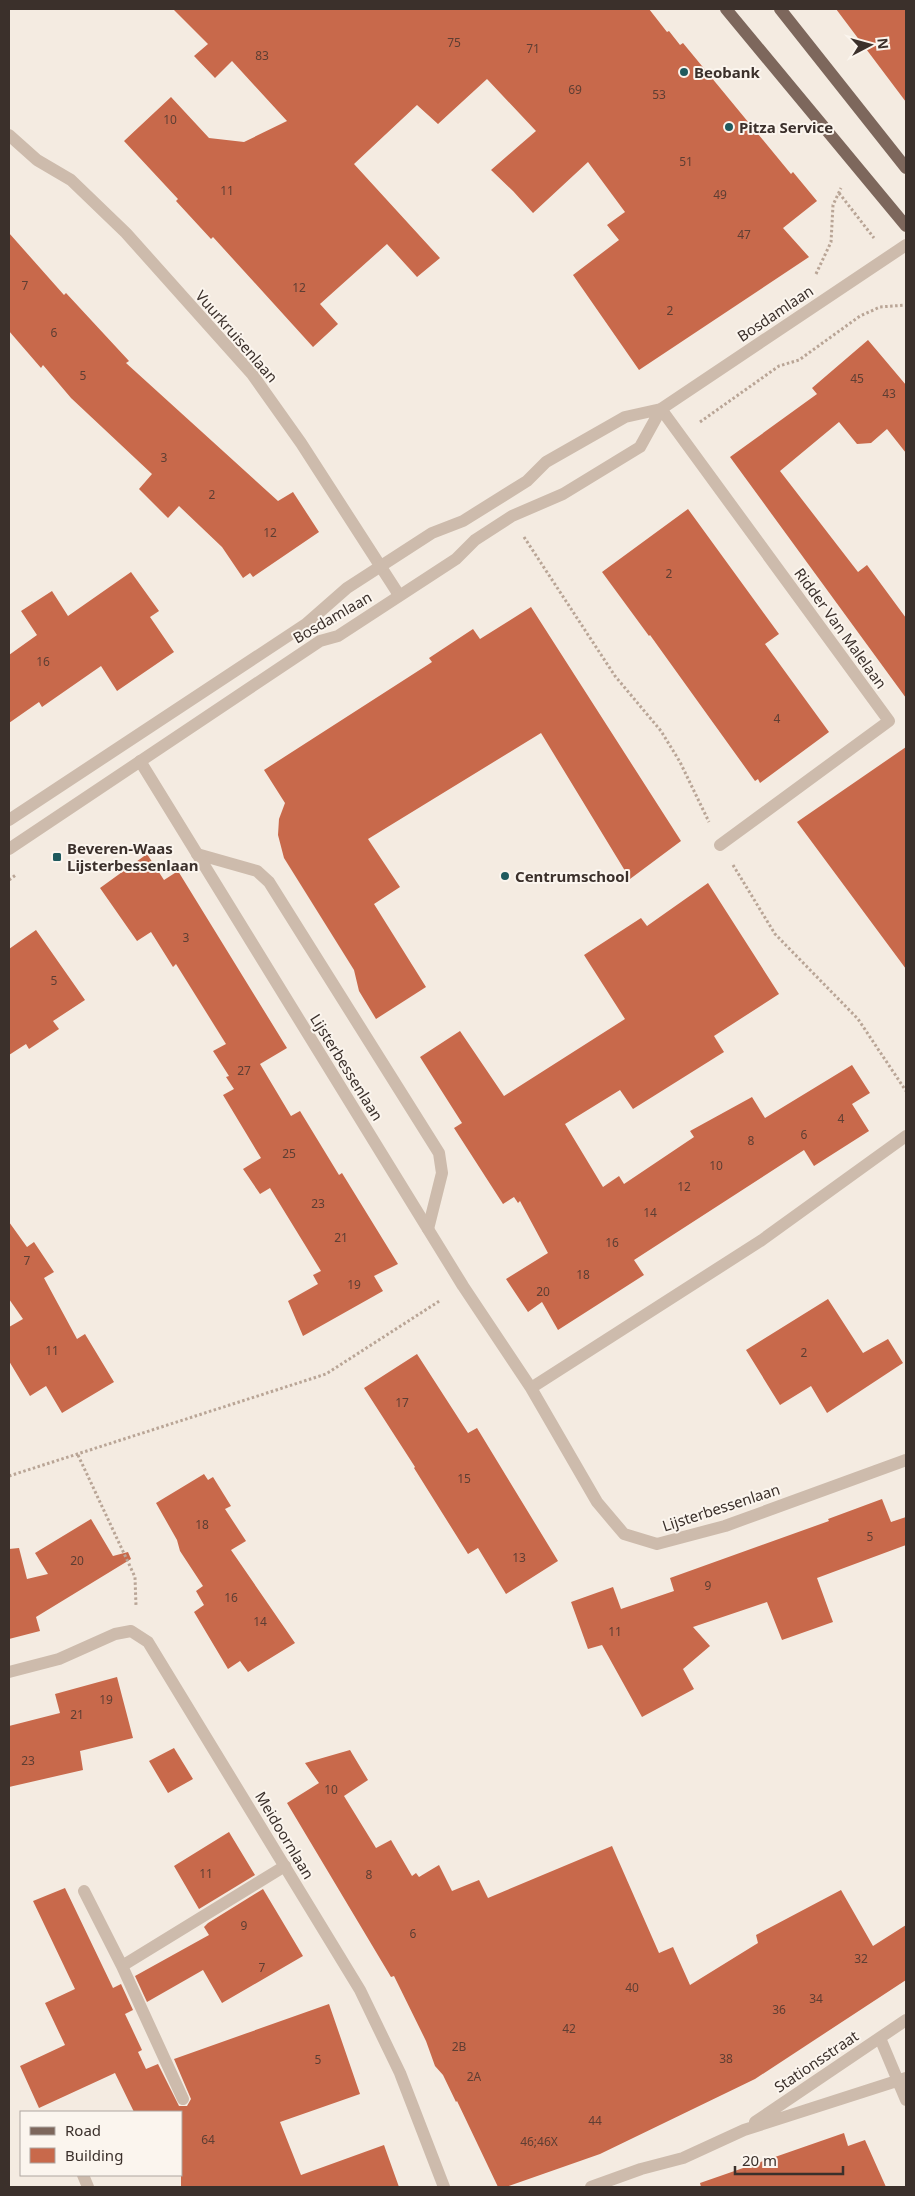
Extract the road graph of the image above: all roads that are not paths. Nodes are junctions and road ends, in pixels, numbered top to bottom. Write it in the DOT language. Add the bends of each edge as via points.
graph roads {
  1 [pos="726,9"];
  2 [pos="780,9"];
  3 [pos="9,135"];
  4 [pos="906,168"];
  5 [pos="906,226"];
  6 [pos="906,244"];
  7 [pos="661,409"];
  8 [pos="380,567"];
  9 [pos="399,595"];
  10 [pos="140,761"];
  11 [pos="9,820"];
  12 [pos="720,845"];
  13 [pos="9,849"];
  14 [pos="197,854"];
  15 [pos="906,1136"];
  16 [pos="428,1228"];
  17 [pos="530,1388"];
  18 [pos="906,1460"];
  19 [pos="9,1672"];
  20 [pos="286,1866"];
  21 [pos="84,1891"];
  22 [pos="122,1966"];
  23 [pos="906,2020"];
  24 [pos="880,2038"];
  25 [pos="902,2080"];
  26 [pos="183,2099"];
  27 [pos="906,2100"];
  28 [pos="744,2130"];
  29 [pos="444,2187"];
  30 [pos="591,2187"];
  1 -- 5 [label="main road"];
  2 -- 4 [label="main road"];
  3 -- 8 [label="street, Vuurkruisenlaan" via="37,160 71,180 126,233 252,374 301,443"];
  6 -- 7 [label="street, Bosdamlaan"];
  7 -- 8 [label="street, Bosdamlaan" via="625,417 546,462 527,481 463,521 432,533"];
  7 -- 9 [label="street, Bosdamlaan" via="640,447 563,494 512,516 475,540 456,559"];
  7 -- 12 [label="street, Ridder Van Malelaan" via="889,721"];
  8 -- 9 [label="street, Vuurkruisenlaan"];
  8 -- 11 [label="street, Bosdamlaan" via="341,592 306,624"];
  9 -- 10 [label="street, Bosdamlaan" via="338,636 320,641"];
  10 -- 13 [label="street, Bosdamlaan"];
  10 -- 14 [label="street, Lijsterbessenlaan"];
  14 -- 16 [label="street, Lijsterbessenlaan"];
  14 -- 16 [label="street" via="257,871 269,882 440,1153 442,1173"];
  15 -- 17 [label="street" via="762,1240"];
  16 -- 17 [label="street, Lijsterbessenlaan"];
  17 -- 18 [label="street, Lijsterbessenlaan" via="597,1502 624,1534 658,1544 725,1526"];
  19 -- 20 [label="street, Meidoornlaan" via="59,1659 115,1634 131,1632 148,1642"];
  20 -- 22 [label="street"];
  20 -- 29 [label="street, Meidoornlaan" via="360,1990 400,2073"];
  21 -- 22 [label="street"];
  22 -- 26 [label="street"];
  23 -- 24 [label="street, Stationsstraat"];
  24 -- 25 [label="street"];
  24 -- 28 [label="street, Stationsstraat"];
  25 -- 27 [label="street"];
  25 -- 28 [label="street, Stationsstraat"];
  28 -- 30 [label="street, Stationsstraat" via="683,2158"];
}
